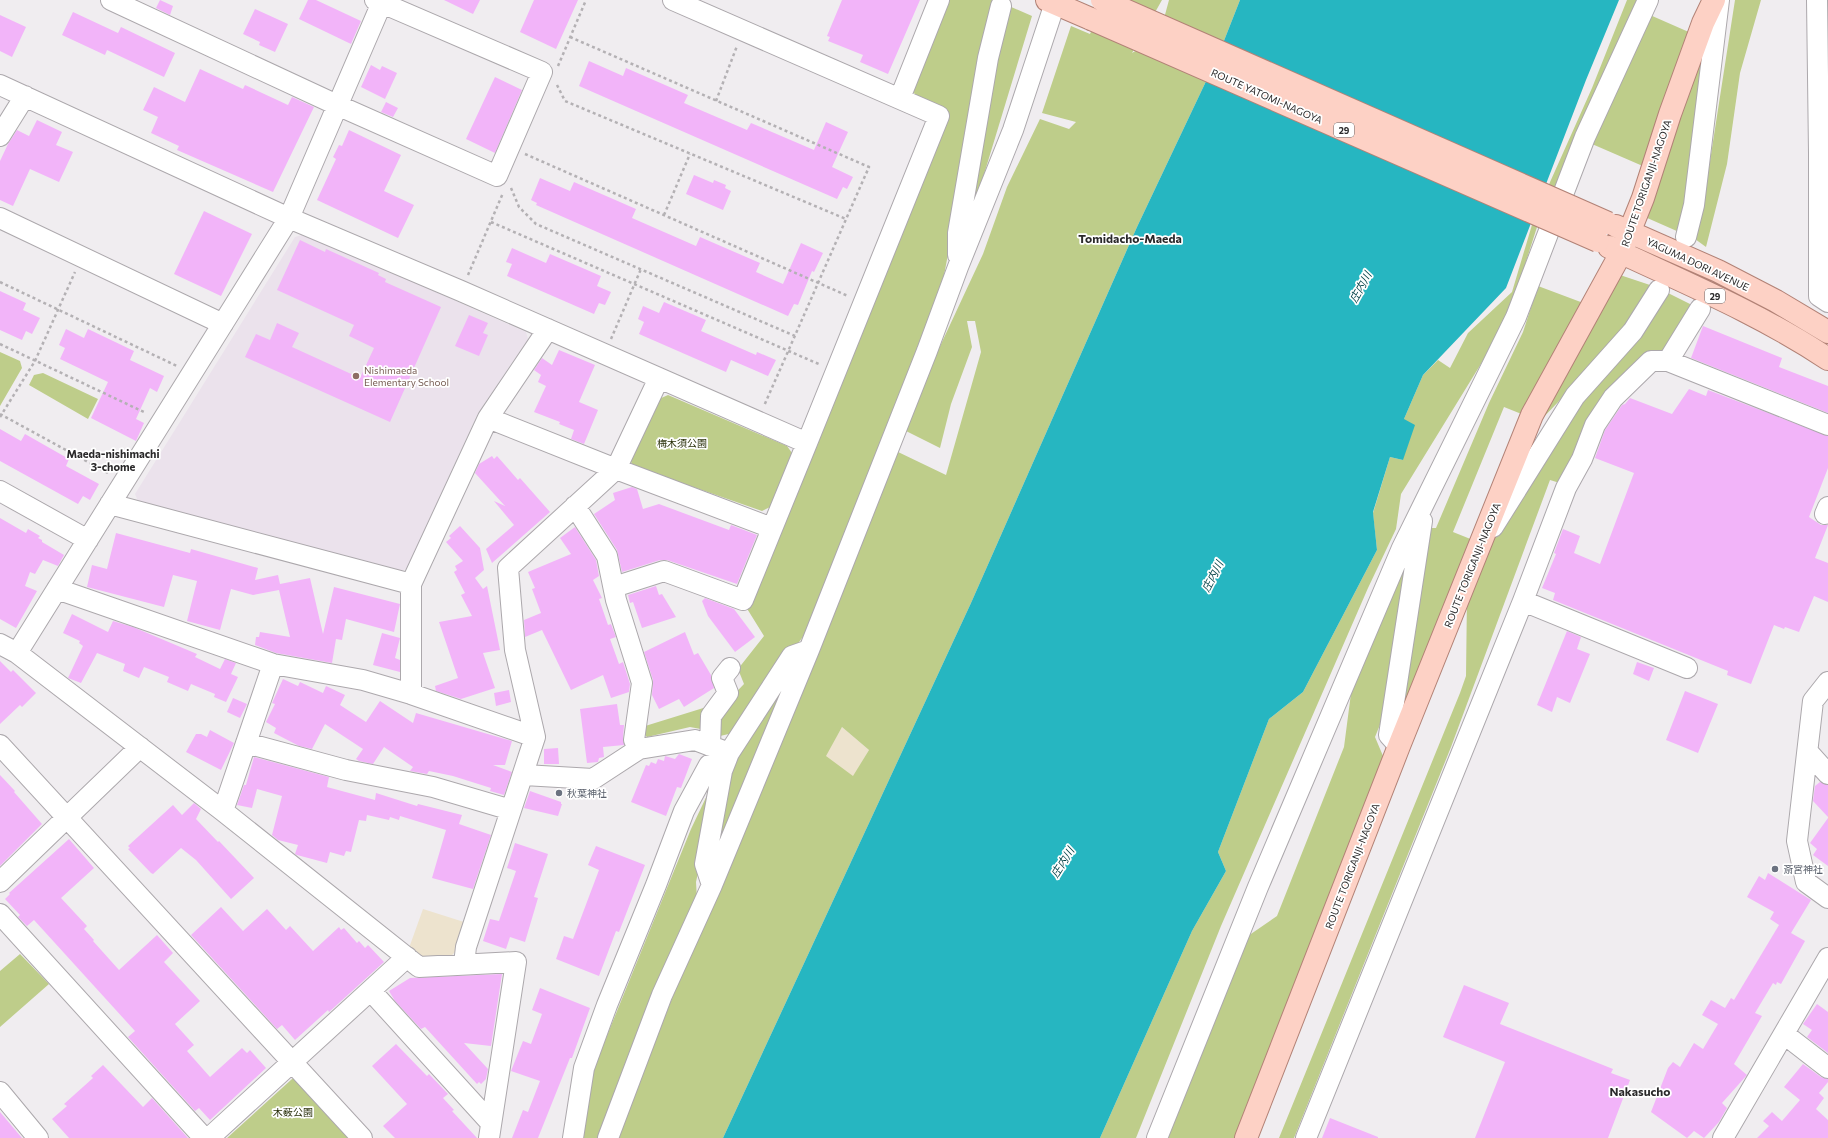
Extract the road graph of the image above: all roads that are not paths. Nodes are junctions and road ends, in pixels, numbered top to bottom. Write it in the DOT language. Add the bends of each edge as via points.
graph roads {
  1 [pos="111,0"];
  2 [pos="673,0"];
  3 [pos="939,0"];
  4 [pos="1102,0"];
  5 [pos="1648,0"];
  6 [pos="1714,0"];
  7 [pos="1719,0"];
  8 [pos="1817,0"];
  9 [pos="380,1"];
  10 [pos="1052,1"];
  11 [pos="1001,6"];
  12 [pos="0,85"];
  13 [pos="25,96"];
  14 [pos="900,98"];
  15 [pos="337,105"];
  16 [pos="0,136"];
  17 [pos="1824,155"];
  18 [pos="0,218"];
  19 [pos="289,218"];
  20 [pos="1603,232"];
  21 [pos="1630,232"];
  22 [pos="1686,237"];
  23 [pos="1621,252"];
  24 [pos="958,267"];
  25 [pos="1660,290"];
  26 [pos="1828,302"];
  27 [pos="1700,309"];
  28 [pos="223,324"];
  29 [pos="548,329"];
  30 [pos="1828,332"];
  31 [pos="1828,359"];
  32 [pos="1668,361"];
  33 [pos="659,378"];
  34 [pos="488,418"];
  35 [pos="1828,425"];
  36 [pos="807,443"];
  37 [pos="616,469"];
  38 [pos="0,491"];
  39 [pos="1425,499"];
  40 [pos="110,504"];
  41 [pos="576,506"];
  42 [pos="772,528"];
  43 [pos="88,540"];
  44 [pos="1475,557"];
  45 [pos="411,584"];
  46 [pos="614,588"];
  47 [pos="57,589"];
  48 [pos="1524,601"];
  49 [pos="8,649"];
  50 [pos="809,650"];
  51 [pos="273,664"];
  52 [pos="730,668"];
  53 [pos="1687,668"];
  54 [pos="1828,682"];
  55 [pos="411,694"];
  56 [pos="535,737"];
  57 [pos="246,743"];
  58 [pos="0,745"];
  59 [pos="710,746"];
  60 [pos="1399,746"];
  61 [pos="140,747"];
  62 [pos="640,749"];
  63 [pos="1808,752"];
  64 [pos="729,753"];
  65 [pos="1828,774"];
  66 [pos="524,775"];
  67 [pos="511,810"];
  68 [pos="223,811"];
  69 [pos="67,818"];
  70 [pos="0,882"];
  71 [pos="712,885"];
  72 [pos="1828,898"];
  73 [pos="0,914"];
  74 [pos="407,957"];
  75 [pos="1828,958"];
  76 [pos="464,964"];
  77 [pos="371,991"];
  78 [pos="1784,1034"];
  79 [pos="292,1062"];
  80 [pos="1828,1068"];
  81 [pos="0,1092"];
  82 [pos="489,1130"];
  83 [pos="38,1138"];
  84 [pos="204,1138"];
  85 [pos="209,1138"];
  86 [pos="362,1138"];
  87 [pos="573,1138"];
  88 [pos="608,1138"];
  89 [pos="1157,1138"];
  90 [pos="1246,1138"];
  91 [pos="1306,1138"];
  92 [pos="1723,1138"];
  1 -- 15 [label="street"];
  2 -- 14 [label="street"];
  3 -- 14 [label="street"];
  4 -- 20 [label="main road, 29, bridge"];
  5 -- 39 [label="street" via="1585,137 1516,317"];
  6 -- 21 [label="main road, ROUTE TORIGANJI-NAGOYA" via="1698,37"];
  7 -- 22 [label="street" via="1694,205"];
  8 -- 17 [label="street"];
  9 -- 15 [label="street"];
  9 -- 15 [label="street" via="542,72 496,176"];
  10 -- 20 [label="main road, ROUTE YATOMI-NAGOYA / 29, bridge"];
  10 -- 24 [label="street" via="1013,130"];
  11 -- 24 [label="street" via="988,58 958,233"];
  12 -- 13 [label="street"];
  13 -- 16 [label="street"];
  13 -- 19 [label="street"];
  14 -- 36 [label="street" via="939,116"];
  15 -- 19 [label="street"];
  17 -- 26 [label="street" via="1819,296"];
  18 -- 28 [label="street"];
  19 -- 28 [label="street"];
  19 -- 29 [label="street"];
  20 -- 21 [label="main road, YAGUMA DORI AVENUE / 29"];
  20 -- 23 [label="main road, 29"];
  21 -- 23 [label="main road, ROUTE TORIGANJI-NAGOYA"];
  21 -- 30 [label="main road, YAGUMA DORI AVENUE / 29" via="1718,270"];
  23 -- 31 [label="main road, 29" via="1765,321"];
  23 -- 44 [label="main road, ROUTE TORIGANJI-NAGOYA" via="1532,414"];
  24 -- 50 [label="street"];
  25 -- 44 [label="street" via="1633,331 1576,396"];
  27 -- 32 [label="street"];
  28 -- 40 [label="street"];
  29 -- 33 [label="street"];
  29 -- 34 [label="street"];
  32 -- 35 [label="street"];
  32 -- 48 [label="street" via="1651,362 1613,398 1595,425 1582,459 1566,488"];
  33 -- 36 [label="street"];
  33 -- 37 [label="street"];
  34 -- 37 [label="street"];
  34 -- 45 [label="street"];
  36 -- 42 [label="street"];
  37 -- 41 [label="street"];
  37 -- 42 [label="street"];
  38 -- 43 [label="street"];
  39 -- 60 [label="street" via="1389,735"];
  39 -- 89 [label="street" via="1258,886"];
  40 -- 43 [label="street"];
  40 -- 45 [label="street"];
  41 -- 46 [label="street" via="607,556"];
  41 -- 56 [label="street" via="508,568 515,650"];
  42 -- 46 [label="street" via="743,600 664,571"];
  43 -- 47 [label="street"];
  44 -- 60 [label="main road, ROUTE TORIGANJI-NAGOYA"];
  45 -- 55 [label="street"];
  46 -- 62 [label="street" via="642,683 634,740"];
  47 -- 49 [label="street"];
  47 -- 51 [label="street"];
  48 -- 53 [label="street"];
  48 -- 91 [label="street"];
  49 -- 61 [label="street"];
  50 -- 64 [label="street" via="792,656"];
  50 -- 71 [label="street"];
  51 -- 55 [label="street" via="363,680"];
  51 -- 57 [label="street"];
  52 -- 59 [label="street" via="722,678 728,693 711,716"];
  54 -- 63 [label="street" via="1813,701"];
  55 -- 56 [label="street"];
  56 -- 66 [label="street"];
  57 -- 67 [label="street" via="346,770 433,787"];
  57 -- 68 [label="street"];
  58 -- 69 [label="street"];
  59 -- 62 [label="street" via="695,740"];
  59 -- 64 [label="street"];
  60 -- 90 [label="main road, ROUTE TORIGANJI-NAGOYA"];
  61 -- 68 [label="street"];
  61 -- 69 [label="street"];
  62 -- 66 [label="street" via="594,779"];
  63 -- 65 [label="street"];
  63 -- 72 [label="street" via="1797,841 1806,882"];
  64 -- 71 [label="street" via="722,771 704,864"];
  64 -- 87 [label="street" via="709,765 684,811 584,1068"];
  66 -- 67 [label="street"];
  67 -- 76 [label="street" via="466,948"];
  68 -- 74 [label="street"];
  69 -- 70 [label="street"];
  69 -- 79 [label="street"];
  71 -- 88 [label="street" via="662,994"];
  73 -- 84 [label="street"];
  74 -- 76 [label="street" via="419,967"];
  74 -- 77 [label="street"];
  75 -- 78 [label="street"];
  76 -- 82 [label="street" via="516,962"];
  77 -- 79 [label="street"];
  77 -- 82 [label="street"];
  78 -- 80 [label="street"];
  78 -- 92 [label="street"];
  79 -- 85 [label="street"];
  79 -- 86 [label="street"];
  81 -- 83 [label="street"];
}
